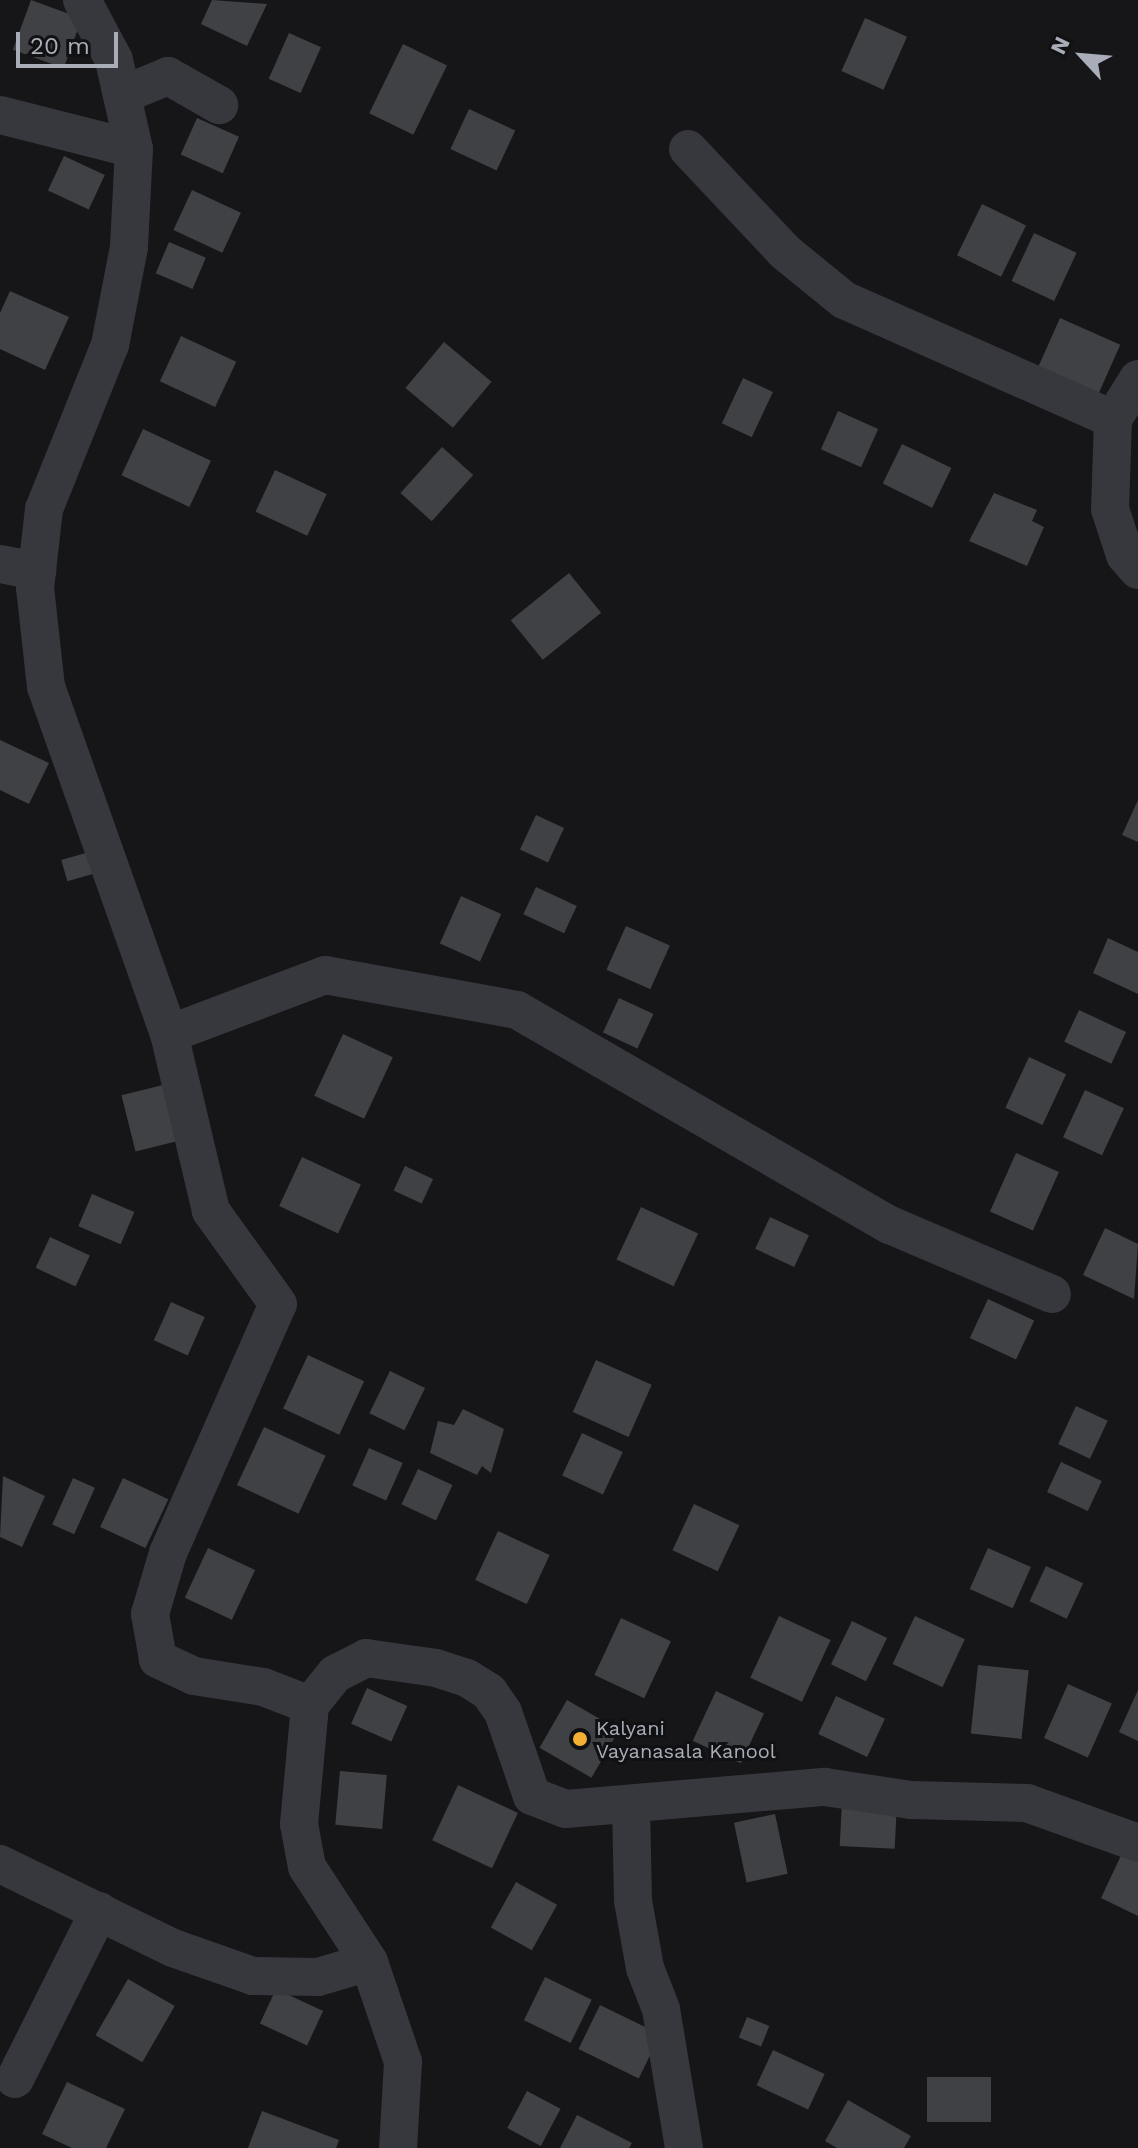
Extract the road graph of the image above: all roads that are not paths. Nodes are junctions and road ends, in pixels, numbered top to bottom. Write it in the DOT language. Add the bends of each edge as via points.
graph roads {
  1 [pos="82,0"];
  2 [pos="122,95"];
  3 [pos="219,105"];
  4 [pos="0,115"];
  5 [pos="134,149"];
  6 [pos="688,149"];
  7 [pos="1138,379"];
  8 [pos="1113,419"];
  9 [pos="0,564"];
  10 [pos="1138,570"];
  11 [pos="37,571"];
  12 [pos="169,1034"];
  13 [pos="1052,1294"];
  14 [pos="310,1705"];
  15 [pos="631,1805"];
  16 [pos="1138,1843"];
  17 [pos="0,1864"];
  18 [pos="99,1911"];
  19 [pos="369,1962"];
  20 [pos="15,2079"];
  21 [pos="398,2148"];
  22 [pos="684,2148"];
  1 -- 2 [label="street" via="114,60"];
  2 -- 3 [label="street" via="168,76"];
  2 -- 5 [label="street"];
  4 -- 5 [label="street"];
  5 -- 11 [label="street" via="129,247 110,345 44,509"];
  6 -- 8 [label="street" via="785,252 844,300"];
  7 -- 8 [label="street"];
  8 -- 10 [label="street" via="1110,509 1125,555"];
  9 -- 11 [label="street"];
  11 -- 12 [label="street" via="46,687"];
  12 -- 13 [label="street" via="325,975 517,1010 890,1225"];
  12 -- 14 [label="street" via="211,1211 278,1304 168,1553 150,1614 158,1659 194,1676 263,1687"];
  14 -- 15 [label="street" via="335,1674 366,1658 436,1668 489,1692 503,1712 532,1796 566,1809"];
  14 -- 19 [label="street" via="299,1824 307,1867"];
  15 -- 16 [label="street" via="774,1787 825,1787 911,1800 1027,1803"];
  15 -- 22 [label="street" via="633,1901 645,1968 661,2009"];
  17 -- 18 [label="street"];
  18 -- 19 [label="street" via="173,1948 253,1976 318,1977"];
  18 -- 20 [label="street"];
  19 -- 21 [label="street" via="403,2062"];
}
